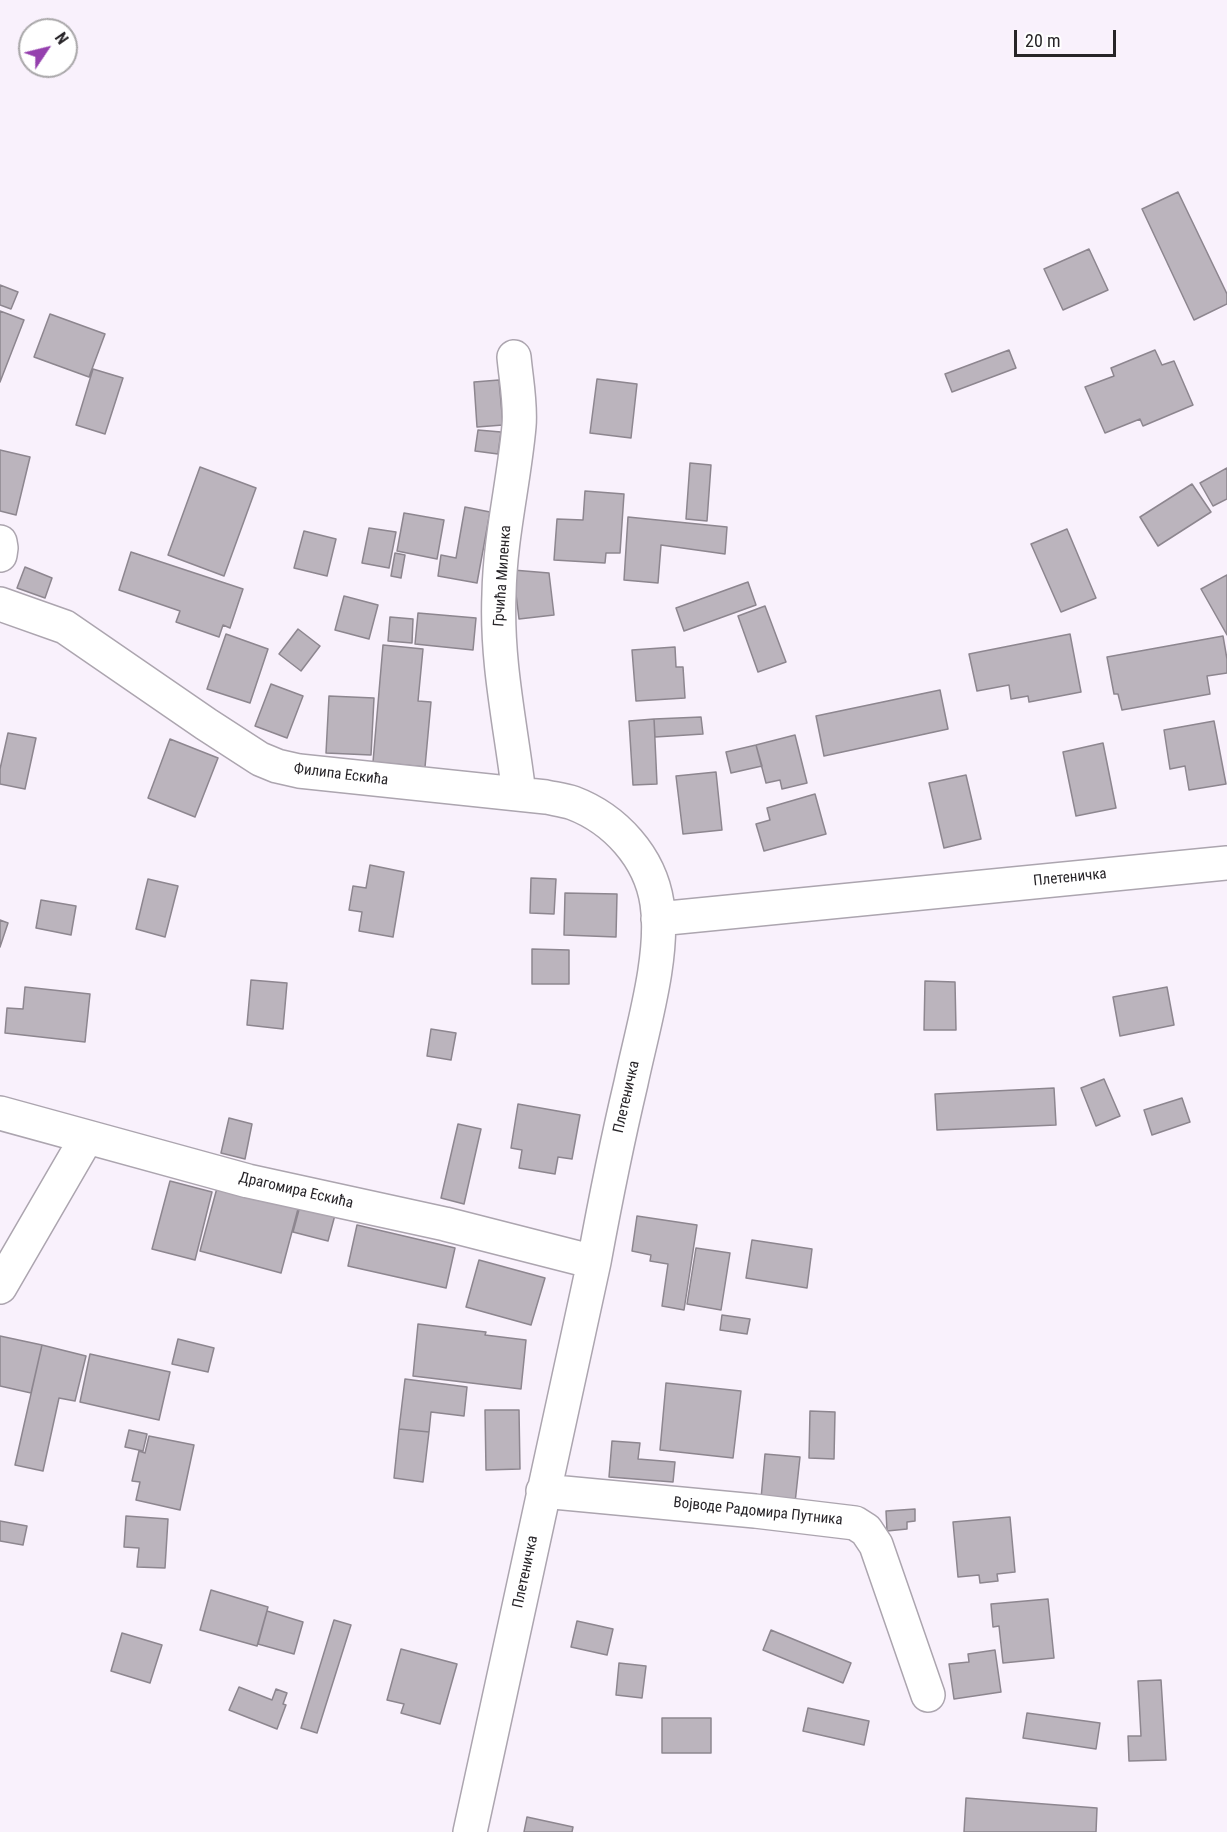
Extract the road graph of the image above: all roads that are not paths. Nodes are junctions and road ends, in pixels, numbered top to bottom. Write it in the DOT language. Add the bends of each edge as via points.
graph roads {
  1 [pos="514,357"];
  2 [pos="0,542"];
  3 [pos="0,555"];
  4 [pos="0,604"];
  5 [pos="519,794"];
  6 [pos="1227,863"];
  7 [pos="658,920"];
  8 [pos="0,1113"];
  9 [pos="87,1137"];
  10 [pos="594,1262"];
  11 [pos="0,1287"];
  12 [pos="543,1491"];
  13 [pos="928,1695"];
  14 [pos="470,1832"];
  1 -- 5 [label="street, Грчића Миленка" via="519,423 502,543 499,640"];
  2 -- 3 [label="street"];
  4 -- 5 [label="street, Филипа Ескића" via="65,627 206,724 277,766"];
  5 -- 7 [label="street, Филипа Ескића" via="571,802 611,824 640,857 651,880"];
  6 -- 7 [label="street, Плетеничка"];
  7 -- 10 [label="street, Плетеничка" via="649,1002"];
  8 -- 9 [label="street, Драгомира Ескића"];
  9 -- 10 [label="street, Драгомира Ескића" via="248,1181 445,1224"];
  9 -- 11 [label="street"];
  10 -- 12 [label="street, Плетеничка"];
  12 -- 13 [label="street, Војводе Радомира Путника" via="855,1523 866,1530 876,1545"];
  12 -- 14 [label="street, Плетеничка"];
}
